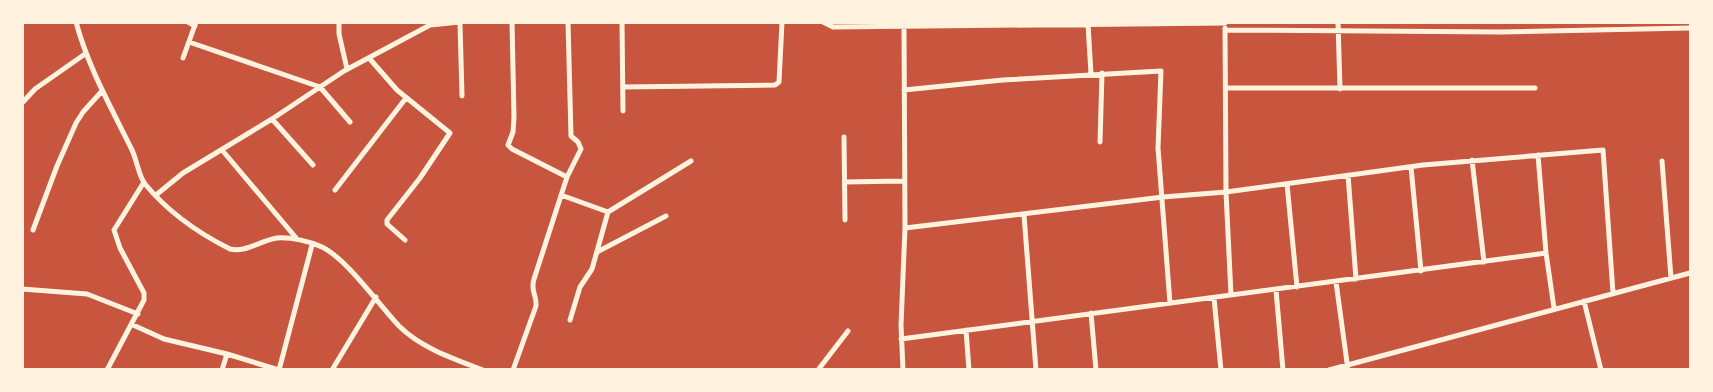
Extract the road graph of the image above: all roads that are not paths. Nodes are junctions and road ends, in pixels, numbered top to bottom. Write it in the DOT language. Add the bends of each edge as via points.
graph roads {
  1 [pos="76,22"];
  2 [pos="188,22"];
  3 [pos="512,22"];
  4 [pos="568,22"];
  5 [pos="622,22"];
  6 [pos="782,22"];
  7 [pos="823,22"];
  8 [pos="1338,22"];
  9 [pos="338,23"];
  10 [pos="460,23"];
  11 [pos="1225,23"];
  12 [pos="196,24"];
  13 [pos="1088,24"];
  14 [pos="904,26"];
  15 [pos="1690,28"];
  16 [pos="1225,30"];
  17 [pos="1338,30"];
  18 [pos="189,42"];
  19 [pos="85,54"];
  20 [pos="183,58"];
  21 [pos="369,58"];
  22 [pos="347,69"];
  23 [pos="1102,73"];
  24 [pos="1091,74"];
  25 [pos="320,87"];
  26 [pos="623,87"];
  27 [pos="1226,88"];
  28 [pos="1535,88"];
  29 [pos="1340,89"];
  30 [pos="904,90"];
  31 [pos="102,91"];
  32 [pos="462,96"];
  33 [pos="406,98"];
  34 [pos="22,103"];
  35 [pos="623,111"];
  36 [pos="272,119"];
  37 [pos="350,122"];
  38 [pos="844,137"];
  39 [pos="1100,142"];
  40 [pos="222,150"];
  41 [pos="1538,155"];
  42 [pos="1472,160"];
  43 [pos="690,161"];
  44 [pos="1662,161"];
  45 [pos="313,165"];
  46 [pos="1411,166"];
  47 [pos="1348,175"];
  48 [pos="567,177"];
  49 [pos="904,181"];
  50 [pos="144,182"];
  51 [pos="845,182"];
  52 [pos="1287,184"];
  53 [pos="335,190"];
  54 [pos="1226,192"];
  55 [pos="156,195"];
  56 [pos="561,195"];
  57 [pos="1163,197"];
  58 [pos="608,212"];
  59 [pos="1024,215"];
  60 [pos="666,216"];
  61 [pos="845,220"];
  62 [pos="905,228"];
  63 [pos="33,230"];
  64 [pos="297,239"];
  65 [pos="406,240"];
  66 [pos="312,245"];
  67 [pos="597,252"];
  68 [pos="1546,253"];
  69 [pos="1484,262"];
  70 [pos="1421,271"];
  71 [pos="1690,273"];
  72 [pos="1671,278"];
  73 [pos="1356,279"];
  74 [pos="1336,282"];
  75 [pos="1297,287"];
  76 [pos="22,289"];
  77 [pos="1276,290"];
  78 [pos="1613,293"];
  79 [pos="1231,295"];
  80 [pos="376,297"];
  81 [pos="1214,298"];
  82 [pos="1584,301"];
  83 [pos="1170,303"];
  84 [pos="1554,308"];
  85 [pos="1091,313"];
  86 [pos="138,314"];
  87 [pos="570,320"];
  88 [pos="1032,320"];
  89 [pos="132,325"];
  90 [pos="966,330"];
  91 [pos="848,331"];
  92 [pos="901,339"];
  93 [pos="227,354"];
  94 [pos="1348,367"];
  95 [pos="107,370"];
  96 [pos="222,370"];
  97 [pos="279,370"];
  98 [pos="332,370"];
  99 [pos="483,370"];
  100 [pos="513,370"];
  101 [pos="818,370"];
  102 [pos="903,370"];
  103 [pos="969,370"];
  104 [pos="1036,370"];
  105 [pos="1096,370"];
  106 [pos="1221,370"];
  107 [pos="1284,370"];
  108 [pos="1329,370"];
  109 [pos="1601,370"];
  1 -- 19 [label="street"];
  2 -- 12 [label="street"];
  3 -- 48 [label="street" via="514,117 508,145"];
  4 -- 48 [label="street" via="570,127 571,136 581,149"];
  5 -- 26 [label="street"];
  6 -- 26 [label="street" via="779,82 775,85"];
  7 -- 14 [label="street" via="833,27"];
  8 -- 17 [label="street"];
  9 -- 22 [label="street"];
  10 -- 21 [label="street" via="430,25"];
  10 -- 32 [label="street"];
  11 -- 13 [label="street"];
  11 -- 16 [label="street"];
  12 -- 18 [label="street"];
  13 -- 14 [label="street"];
  13 -- 24 [label="street"];
  14 -- 30 [label="street"];
  15 -- 17 [label="street" via="1575,32"];
  16 -- 17 [label="street"];
  16 -- 27 [label="street"];
  17 -- 29 [label="street"];
  18 -- 20 [label="street"];
  18 -- 25 [label="street"];
  19 -- 31 [label="street"];
  19 -- 34 [label="street" via="35,89"];
  21 -- 22 [label="street"];
  21 -- 33 [label="street"];
  22 -- 25 [label="street"];
  23 -- 24 [label="street"];
  23 -- 39 [label="street"];
  23 -- 57 [label="street" via="1163,73 1158,148"];
  24 -- 30 [label="street"];
  25 -- 36 [label="street"];
  25 -- 37 [label="street"];
  26 -- 35 [label="street"];
  27 -- 29 [label="street"];
  27 -- 54 [label="street"];
  28 -- 29 [label="street"];
  30 -- 49 [label="street"];
  31 -- 50 [label="street" via="132,150"];
  31 -- 63 [label="street" via="76,123"];
  33 -- 53 [label="street"];
  33 -- 65 [label="street" via="450,133 387,220 387,224"];
  36 -- 40 [label="street"];
  36 -- 45 [label="street"];
  38 -- 51 [label="street"];
  40 -- 55 [label="street"];
  40 -- 64 [label="street"];
  41 -- 42 [label="street"];
  41 -- 68 [label="street"];
  41 -- 78 [label="street" via="1603,150"];
  42 -- 46 [label="street"];
  42 -- 69 [label="street"];
  43 -- 58 [label="street"];
  44 -- 72 [label="street"];
  46 -- 47 [label="street"];
  46 -- 70 [label="street"];
  47 -- 52 [label="street"];
  47 -- 73 [label="street"];
  48 -- 56 [label="street"];
  49 -- 51 [label="street"];
  49 -- 62 [label="street"];
  50 -- 55 [label="street"];
  50 -- 86 [label="street" via="114,230 144,293"];
  51 -- 61 [label="street"];
  52 -- 54 [label="street"];
  52 -- 75 [label="street"];
  54 -- 57 [label="street"];
  54 -- 79 [label="street"];
  55 -- 64 [label="street" via="184,221 230,249 238,251 277,238"];
  56 -- 58 [label="street"];
  56 -- 100 [label="street" via="531,288 536,306"];
  57 -- 59 [label="street"];
  57 -- 83 [label="street"];
  58 -- 67 [label="street"];
  59 -- 62 [label="street"];
  59 -- 88 [label="street"];
  60 -- 67 [label="street"];
  62 -- 92 [label="street"];
  64 -- 66 [label="street"];
  66 -- 80 [label="street" via="322,247"];
  66 -- 97 [label="street"];
  67 -- 87 [label="street" via="592,269 580,287"];
  68 -- 69 [label="street"];
  68 -- 84 [label="street"];
  69 -- 70 [label="street"];
  70 -- 73 [label="street"];
  71 -- 72 [label="street"];
  72 -- 78 [label="street"];
  73 -- 74 [label="street"];
  74 -- 75 [label="street"];
  74 -- 94 [label="street"];
  75 -- 77 [label="street"];
  76 -- 86 [label="street" via="87,294"];
  77 -- 79 [label="street"];
  77 -- 107 [label="street"];
  78 -- 82 [label="street"];
  79 -- 81 [label="street"];
  80 -- 98 [label="street"];
  80 -- 99 [label="street" via="400,327 424,345"];
  81 -- 83 [label="street"];
  81 -- 106 [label="street"];
  82 -- 84 [label="street"];
  82 -- 109 [label="street"];
  83 -- 85 [label="street"];
  84 -- 94 [label="street"];
  85 -- 88 [label="street"];
  85 -- 105 [label="street"];
  86 -- 89 [label="street"];
  88 -- 90 [label="street"];
  88 -- 104 [label="street"];
  89 -- 93 [label="street" via="164,339"];
  89 -- 95 [label="street"];
  90 -- 92 [label="street"];
  90 -- 103 [label="street"];
  91 -- 101 [label="street"];
  92 -- 102 [label="street"];
  93 -- 96 [label="street"];
  93 -- 97 [label="street"];
  94 -- 108 [label="street"];
}
